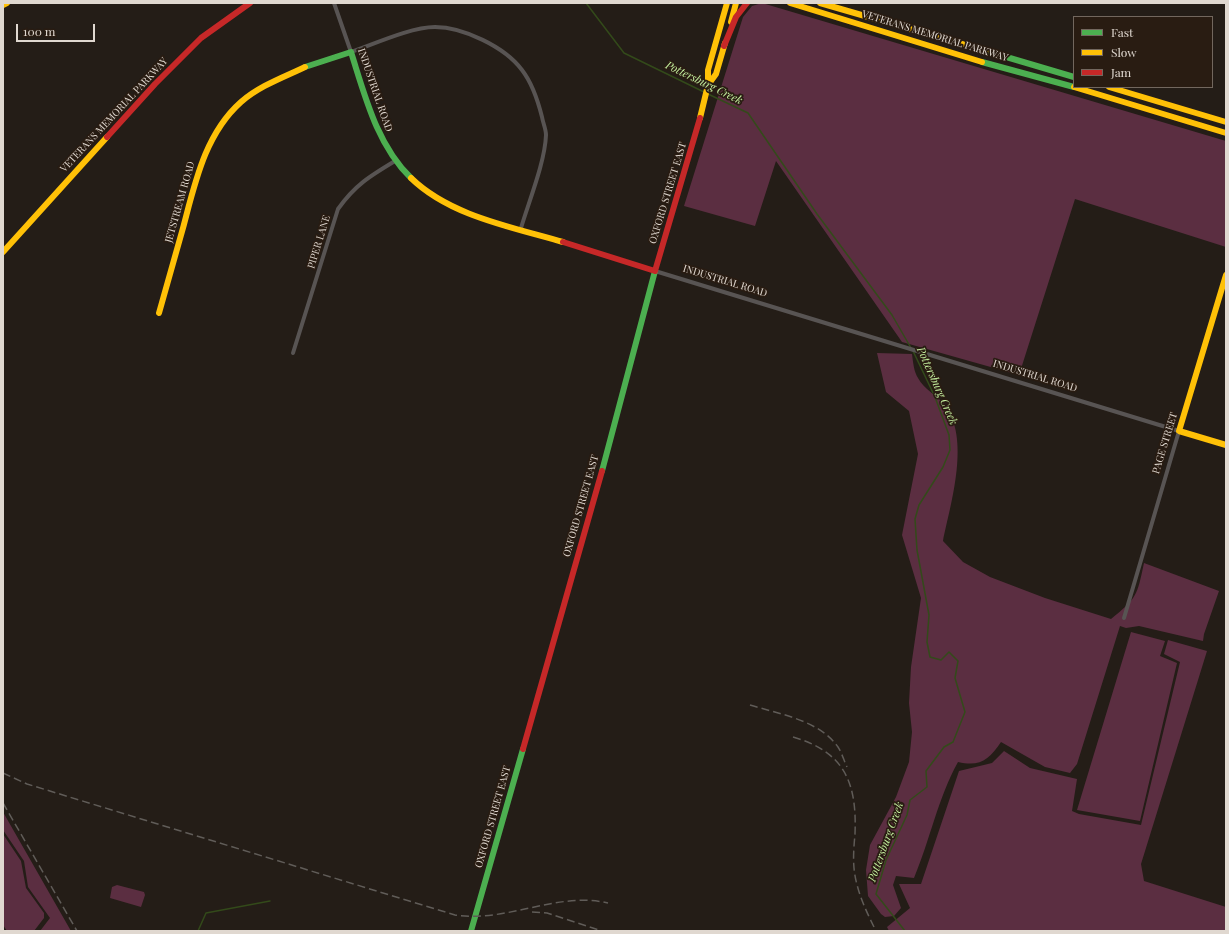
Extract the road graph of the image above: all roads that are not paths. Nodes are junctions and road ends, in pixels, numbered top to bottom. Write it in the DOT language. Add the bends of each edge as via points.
graph roads {
  1 [pos="7,3"];
  2 [pos="250,3"];
  3 [pos="334,3"];
  4 [pos="727,3"];
  5 [pos="736,3"];
  6 [pos="747,3"];
  7 [pos="790,3"];
  8 [pos="820,3"];
  9 [pos="3,5"];
  10 [pos="724,46"];
  11 [pos="351,52"];
  12 [pos="1073,77"];
  13 [pos="708,85"];
  14 [pos="1073,87"];
  15 [pos="1077,88"];
  16 [pos="1112,88"];
  17 [pos="1226,122"];
  18 [pos="1226,133"];
  19 [pos="395,161"];
  20 [pos="520,228"];
  21 [pos="3,252"];
  22 [pos="655,271"];
  23 [pos="1226,275"];
  24 [pos="159,313"];
  25 [pos="293,353"];
  26 [pos="1179,431"];
  27 [pos="1226,445"];
  28 [pos="1124,618"];
  29 [pos="471,931"];
  1 -- 9 [label="main road"];
  2 -- 21 [label="main road, VETERANS MEMORIAL PARKWAY" via="201,38 154,84"];
  3 -- 11 [label="street, INDUSTRIAL ROAD"];
  4 -- 13 [label="main road, OXFORD STREET EAST" via="708,70"];
  5 -- 10 [label="main road, OXFORD STREET EAST"];
  6 -- 10 [label="main road" via="736,17"];
  7 -- 14 [label="main road, VETERANS MEMORIAL PARKWAY" via="974,60"];
  8 -- 12 [label="main road, VETERANS MEMORIAL PARKWAY"];
  10 -- 13 [label="main road, OXFORD STREET EAST" via="716,74"];
  11 -- 19 [label="main road, INDUSTRIAL ROAD" via="375,126"];
  11 -- 20 [label="street, JETSTREAM ROAD" via="435,27 482,39 506,54 522,69 532,88 546,134 544,154"];
  11 -- 24 [label="main road, JETSTREAM ROAD" via="309,65 263,88 241,102 224,122 209,145 197,174"];
  13 -- 22 [label="main road, OXFORD STREET EAST"];
  15 -- 18 [label="main road, VETERANS MEMORIAL PARKWAY"];
  16 -- 17 [label="main road"];
  19 -- 20 [label="main road, INDUSTRIAL ROAD" via="407,176 441,201"];
  19 -- 25 [label="street, PIPER LANE" via="369,176 352,190 338,209"];
  20 -- 22 [label="main road, INDUSTRIAL ROAD"];
  22 -- 26 [label="street, INDUSTRIAL ROAD"];
  22 -- 29 [label="main road, OXFORD STREET EAST" via="625,390"];
  23 -- 26 [label="main road, PAGE STREET"];
  26 -- 27 [label="main road, INDUSTRIAL ROAD"];
  26 -- 28 [label="street, PAGE STREET"];
}
